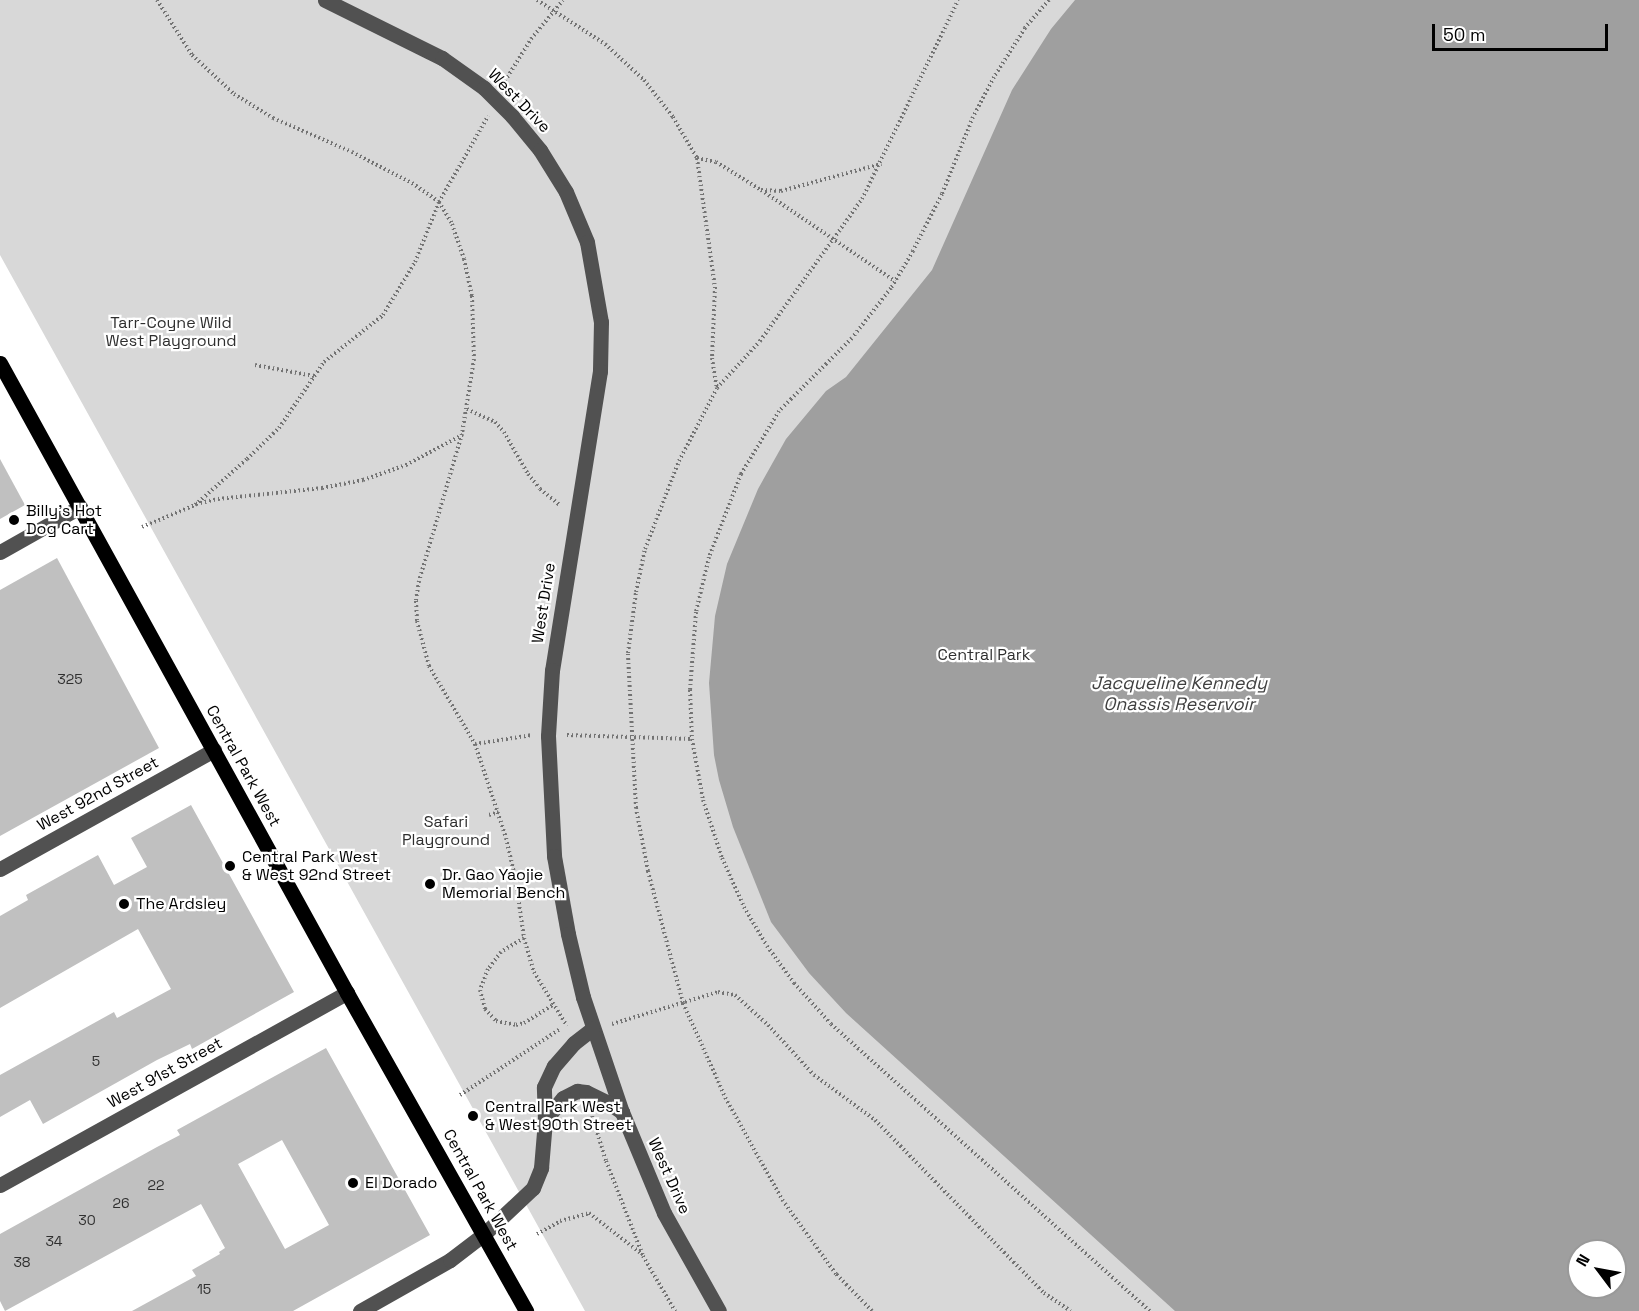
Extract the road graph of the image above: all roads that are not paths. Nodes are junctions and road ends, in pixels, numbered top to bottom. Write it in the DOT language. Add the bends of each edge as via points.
graph roads {
  1 [pos="325,0"];
  2 [pos="0,363"];
  3 [pos="80,507"];
  4 [pos="0,552"];
  5 [pos="214,750"];
  6 [pos="0,869"];
  7 [pos="347,993"];
  8 [pos="592,1029"];
  9 [pos="622,1112"];
  10 [pos="545,1120"];
  11 [pos="0,1185"];
  12 [pos="484,1234"];
  13 [pos="360,1311"];
  14 [pos="526,1311"];
  15 [pos="718,1311"];
  1 -- 8 [label="street, West Drive" via="470,76 528,133 566,192 587,242 601,322 600,371 552,670 548,736 554,856"];
  2 -- 3 [label="main road, Central Park West"];
  3 -- 4 [label="street"];
  3 -- 5 [label="main road, Central Park West"];
  5 -- 6 [label="street, West 92nd Street"];
  5 -- 7 [label="main road, Central Park West"];
  7 -- 11 [label="street, West 91st Street"];
  7 -- 12 [label="main road, Central Park West"];
  8 -- 9 [label="street, West Drive"];
  8 -- 10 [label="street" via="574,1043 549,1077 543,1096"];
  9 -- 10 [label="street" via="609,1102 577,1091 563,1098"];
  9 -- 15 [label="street, West Drive" via="664,1213"];
  10 -- 12 [label="street" via="542,1168 536,1182"];
  12 -- 13 [label="street" via="438,1268"];
  12 -- 14 [label="main road, Central Park West"];
}
